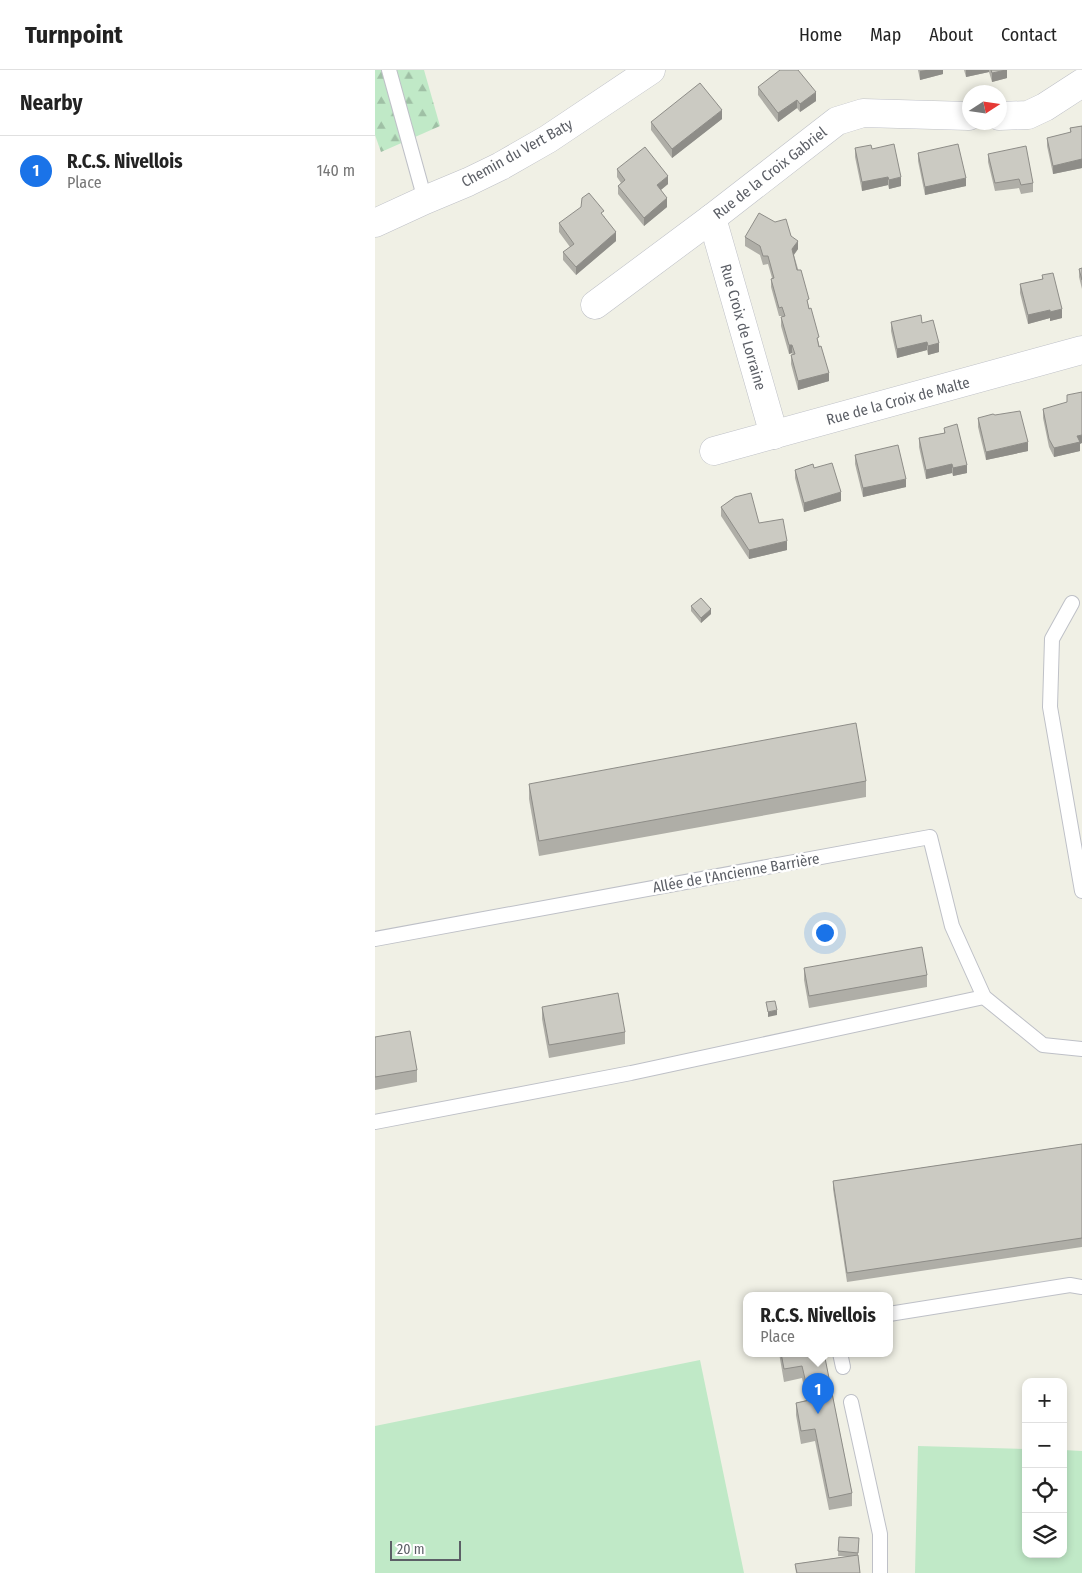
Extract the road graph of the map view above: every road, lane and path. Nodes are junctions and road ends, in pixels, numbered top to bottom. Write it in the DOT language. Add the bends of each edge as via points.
graph roads {
  1 [pos="389,70"];
  2 [pos="651,70"];
  3 [pos="1082,83"];
  4 [pos="962,116"];
  5 [pos="1007,116"];
  6 [pos="425,200"];
  7 [pos="712,218"];
  8 [pos="375,223"];
  9 [pos="595,305"];
  10 [pos="1082,350"];
  11 [pos="774,436"];
  12 [pos="714,451"];
  13 [pos="1072,603"];
  14 [pos="1082,892"];
  15 [pos="375,939"];
  16 [pos="983,996"];
  17 [pos="1082,1049"];
  18 [pos="375,1122"];
  19 [pos="1082,1287"];
  20 [pos="893,1313"];
  21 [pos="851,1402"];
  22 [pos="880,1573"];
  1 -- 6 [label="lane"];
  2 -- 6 [label="street, Chemin du Vert Baty" via="548,139 468,182"];
  3 -- 5 [label="street" via="1028,115"];
  4 -- 7 [label="street, Rue de la Croix Gabriel" via="863,113 837,121"];
  6 -- 8 [label="street, Chemin du Vert Baty"];
  7 -- 9 [label="street, Rue de la Croix Gabriel"];
  7 -- 11 [label="street, Rue Croix de Lorraine"];
  10 -- 11 [label="street, Rue de la Croix de Malte"];
  11 -- 12 [label="street, Rue de la Croix de Malte"];
  13 -- 14 [label="lane" via="1052,639 1050,707"];
  15 -- 16 [label="lane, Allée de l'Ancienne Barrière" via="930,837 952,926"];
  16 -- 17 [label="lane, Allée de l'Ancienne Barrière" via="1043,1045"];
  16 -- 18 [label="lane" via="631,1073"];
  19 -- 20 [label="lane" via="1069,1285"];
  21 -- 22 [label="lane" via="880,1534"];
}
